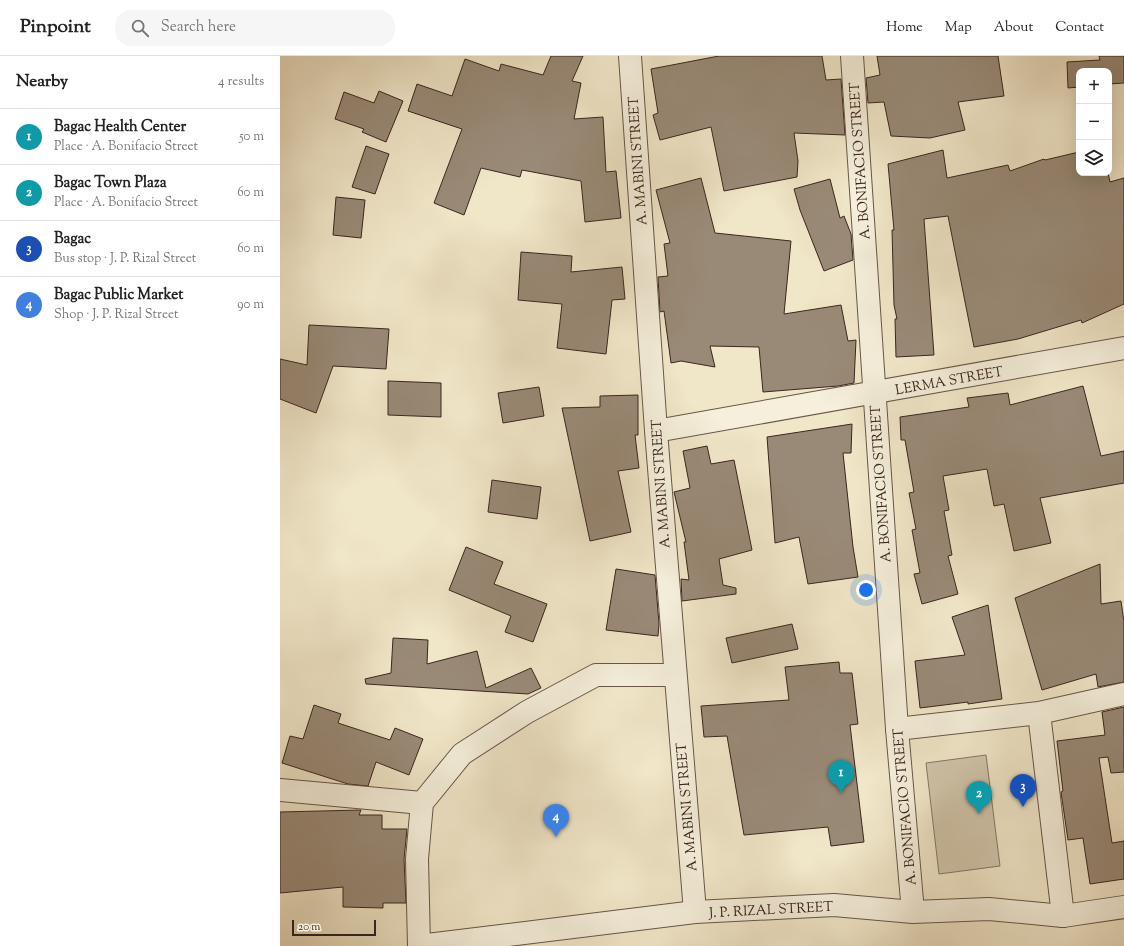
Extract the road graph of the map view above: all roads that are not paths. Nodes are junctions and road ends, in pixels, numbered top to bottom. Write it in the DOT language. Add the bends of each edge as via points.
graph roads {
  1 [pos="630,56"];
  2 [pos="852,56"];
  3 [pos="1124,348"];
  4 [pos="874,393"];
  5 [pos="656,431"];
  6 [pos="674,676"];
  7 [pos="1124,694"];
  8 [pos="1039,713"];
  9 [pos="897,729"];
  10 [pos="280,790"];
  11 [pos="422,804"];
  12 [pos="1124,907"];
  13 [pos="695,912"];
  14 [pos="913,912"];
  15 [pos="1063,916"];
  16 [pos="419,946"];
  1 -- 5 [label="street, A. MABINI STREET"];
  2 -- 4 [label="street, A. BONIFACIO STREET"];
  3 -- 4 [label="street, LERMA STREET"];
  4 -- 5 [label="street, LERMA STREET"];
  4 -- 9 [label="street, A. BONIFACIO STREET"];
  5 -- 6 [label="street, A. MABINI STREET"];
  6 -- 11 [label="street" via="596,676 527,712 462,754"];
  6 -- 13 [label="street, A. MABINI STREET"];
  7 -- 8 [label="street"];
  8 -- 9 [label="street"];
  8 -- 15 [label="street"];
  9 -- 14 [label="street, A. BONIFACIO STREET"];
  10 -- 11 [label="street"];
  11 -- 16 [label="street" via="417,859"];
  12 -- 15 [label="street, J. P. RIZAL STREET"];
  13 -- 14 [label="street, J. P. RIZAL STREET" via="834,905"];
  13 -- 16 [label="street, J. P. RIZAL STREET"];
  14 -- 15 [label="street, J. P. RIZAL STREET" via="989,909"];
}
